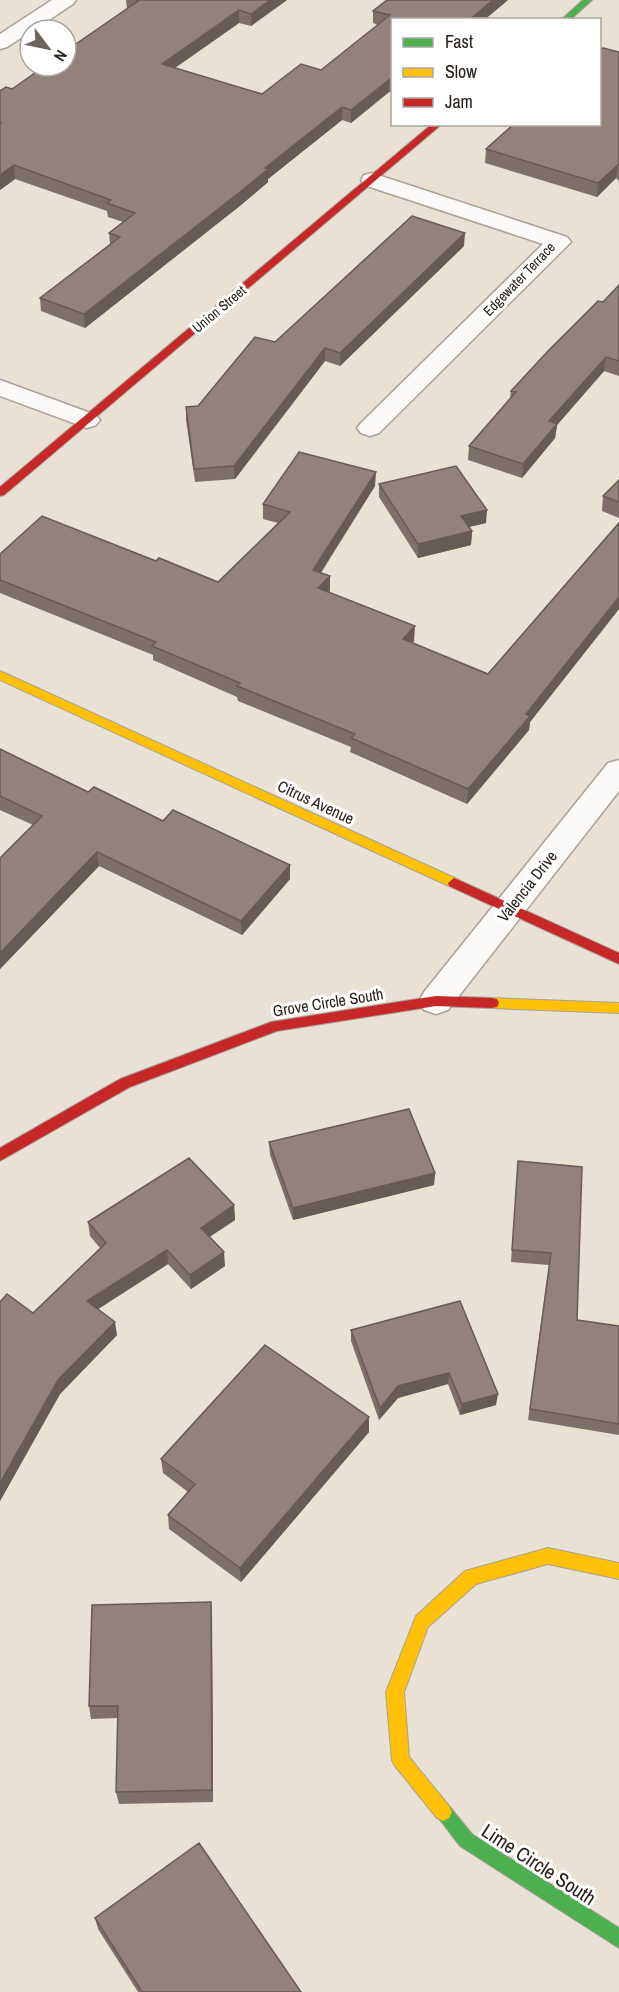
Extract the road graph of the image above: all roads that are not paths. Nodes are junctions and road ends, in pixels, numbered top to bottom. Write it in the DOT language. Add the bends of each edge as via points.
graph roads {
  1 [pos="66,0"];
  2 [pos="588,0"];
  3 [pos="567,18"];
  4 [pos="0,43"];
  5 [pos="436,126"];
  6 [pos="372,180"];
  7 [pos="0,387"];
  8 [pos="87,420"];
  9 [pos="370,429"];
  10 [pos="0,494"];
  11 [pos="0,675"];
  12 [pos="619,770"];
  13 [pos="510,909"];
  14 [pos="619,959"];
  15 [pos="436,1002"];
  16 [pos="619,1008"];
  17 [pos="0,1155"];
  18 [pos="619,1572"];
  19 [pos="619,1939"];
  1 -- 4 [label="street"];
  2 -- 3 [label="street"];
  5 -- 6 [label="street, Union Street"];
  6 -- 8 [label="street, Union Street"];
  6 -- 9 [label="street, Edgewater Terrace" via="559,242"];
  7 -- 8 [label="street"];
  8 -- 10 [label="street, Union Street"];
  11 -- 13 [label="street, Citrus Avenue"];
  12 -- 13 [label="street, Valencia Drive"];
  13 -- 14 [label="street, Citrus Avenue"];
  13 -- 15 [label="street, Valencia Drive"];
  15 -- 16 [label="street, Grove Circle South"];
  15 -- 17 [label="street, Grove Circle South" via="276,1026 125,1083"];
  18 -- 19 [label="street, Lime Circle South" via="549,1556 471,1576 422,1622 395,1692 401,1760 466,1840"];
}
